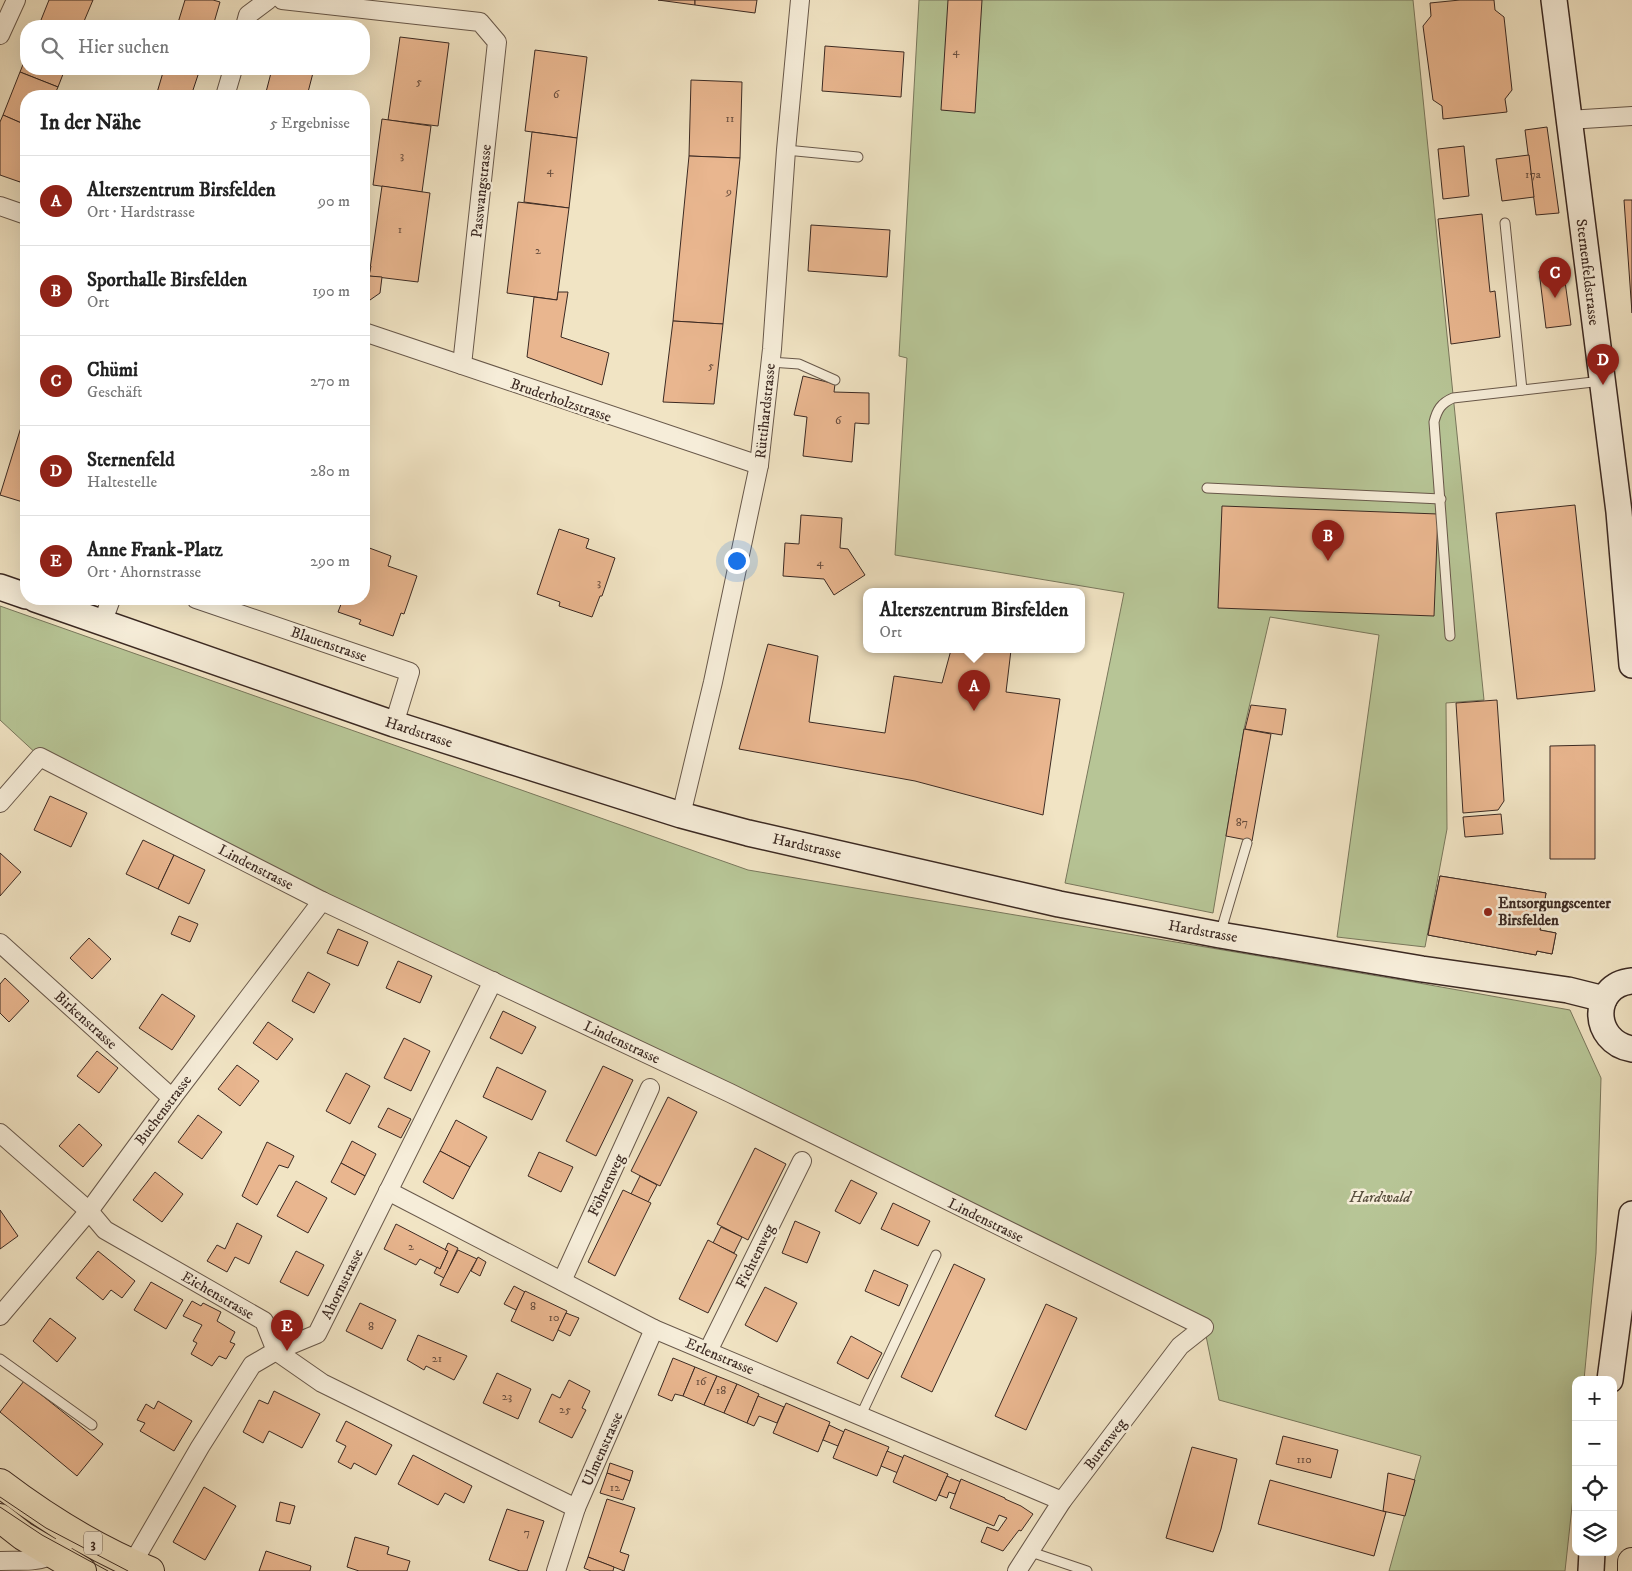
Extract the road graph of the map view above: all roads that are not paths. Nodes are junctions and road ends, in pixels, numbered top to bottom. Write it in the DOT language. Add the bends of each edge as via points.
graph roads {
  1 [pos="16,0"];
  2 [pos="268,0"];
  3 [pos="282,0"];
  4 [pos="800,0"];
  5 [pos="1554,0"];
  6 [pos="247,20"];
  7 [pos="0,35"];
  8 [pos="231,75"];
  9 [pos="227,90"];
  10 [pos="1632,116"];
  11 [pos="1568,120"];
  12 [pos="786,150"];
  13 [pos="858,157"];
  14 [pos="0,206"];
  15 [pos="20,214"];
  16 [pos="1506,223"];
  17 [pos="370,334"];
  18 [pos="770,362"];
  19 [pos="462,365"];
  20 [pos="835,380"];
  21 [pos="1602,381"];
  22 [pos="1522,390"];
  23 [pos="759,465"];
  24 [pos="1207,488"];
  25 [pos="1441,499"];
  26 [pos="1625,511"];
  27 [pos="0,587"];
  28 [pos="20,594"];
  29 [pos="74,605"];
  30 [pos="214,605"];
  31 [pos="107,610"];
  32 [pos="1450,636"];
  33 [pos="1632,664"];
  34 [pos="394,724"];
  35 [pos="0,803"];
  36 [pos="681,815"];
  37 [pos="1248,843"];
  38 [pos="322,901"];
  39 [pos="1220,935"];
  40 [pos="0,943"];
  41 [pos="1632,981"];
  42 [pos="493,982"];
  43 [pos="1604,999"];
  44 [pos="1632,1049"];
  45 [pos="650,1088"];
  46 [pos="172,1098"];
  47 [pos="0,1133"];
  48 [pos="802,1161"];
  49 [pos="388,1191"];
  50 [pos="88,1211"];
  51 [pos="1632,1214"];
  52 [pos="936,1254"];
  53 [pos="562,1281"];
  54 [pos="0,1316"];
  55 [pos="1204,1326"];
  56 [pos="654,1329"];
  57 [pos="276,1351"];
  58 [pos="708,1351"];
  59 [pos="0,1359"];
  60 [pos="1611,1376"];
  61 [pos="861,1415"];
  62 [pos="92,1425"];
  63 [pos="0,1483"];
  64 [pos="1062,1501"];
  65 [pos="576,1508"];
  66 [pos="0,1518"];
  67 [pos="70,1531"];
  68 [pos="1031,1552"];
  69 [pos="54,1555"];
  70 [pos="1592,1556"];
  71 [pos="0,1562"];
  72 [pos="1632,1562"];
  73 [pos="136,1569"];
  74 [pos="82,1571"];
  75 [pos="556,1571"];
  76 [pos="1017,1571"];
  77 [pos="1087,1571"];
  78 [pos="1590,1571"];
  79 [pos="1632,1571"];
  1 -- 7 [label="street"];
  2 -- 6 [label="street" via="248,15"];
  3 -- 19 [label="street, Passwangstrasse" via="480,22 497,42"];
  4 -- 12 [label="street, Rüttihardstrasse"];
  5 -- 11 [label="street, Sternenfeldstrasse"];
  8 -- 9 [label="street"];
  10 -- 11 [label="street"];
  11 -- 21 [label="street, Sternenfeldstrasse"];
  12 -- 13 [label="lane"];
  12 -- 18 [label="street, Rüttihardstrasse"];
  14 -- 15 [label="street"];
  16 -- 22 [label="lane"];
  17 -- 19 [label="street, Bruderholzstrasse"];
  18 -- 20 [label="lane" via="799,364"];
  18 -- 23 [label="street, Rüttihardstrasse"];
  19 -- 23 [label="street, Bruderholzstrasse"];
  21 -- 22 [label="lane"];
  21 -- 26 [label="street, Sternenfeldstrasse"];
  22 -- 25 [label="lane" via="1453,398 1438,410 1434,422"];
  23 -- 36 [label="street, Rüttihardstrasse"];
  24 -- 25 [label="lane"];
  25 -- 32 [label="lane"];
  26 -- 33 [label="street, Sternenfeldstrasse"];
  27 -- 28 [label="street"];
  29 -- 31 [label="street, Hardstrasse"];
  30 -- 34 [label="street, Blauenstrasse" via="410,672"];
  31 -- 34 [label="street, Hardstrasse"];
  34 -- 36 [label="street, Hardstrasse"];
  35 -- 38 [label="street, Lindenstrasse" via="40,757"];
  36 -- 39 [label="street, Hardstrasse" via="1059,904"];
  37 -- 39 [label="lane"];
  38 -- 42 [label="street, Lindenstrasse"];
  38 -- 46 [label="street, Buchenstrasse"];
  39 -- 43 [label="street, Hardstrasse" via="1568,990"];
  40 -- 46 [label="street, Birkenstrasse"];
  41 -- 43 [label="street" via="1618,985"];
  42 -- 49 [label="street, Ahornstrasse"];
  42 -- 55 [label="street, Lindenstrasse" via="730,1093"];
  43 -- 44 [label="street" via="1600,1018 1603,1028 1615,1043"];
  45 -- 53 [label="street, Föhrenweg"];
  46 -- 50 [label="street, Buchenstrasse"];
  47 -- 50 [label="street, Eichenstrasse"];
  48 -- 58 [label="street, Fichtenweg"];
  49 -- 53 [label="street, Erlenstrasse"];
  49 -- 57 [label="street, Ahornstrasse" via="317,1334"];
  50 -- 54 [label="street, Buchenstrasse"];
  50 -- 57 [label="street, Eichenstrasse" via="105,1230 264,1321"];
  51 -- 60 [label="street"];
  52 -- 61 [label="lane"];
  53 -- 56 [label="street, Erlenstrasse"];
  55 -- 64 [label="street, Burenweg" via="1180,1346"];
  56 -- 58 [label="street, Erlenstrasse"];
  56 -- 65 [label="street, Ulmenstrasse"];
  57 -- 65 [label="street" via="322,1383"];
  57 -- 73 [label="street, Ahornstrasse" via="252,1365 200,1447"];
  58 -- 61 [label="street, Erlenstrasse"];
  59 -- 62 [label="lane"];
  61 -- 64 [label="street, Erlenstrasse"];
  63 -- 67 [label="main road, 3"];
  64 -- 68 [label="street, Burenweg"];
  65 -- 75 [label="street, Ulmenstrasse"];
  66 -- 69 [label="main road, 3"];
  67 -- 69 [label="street"];
  67 -- 73 [label="main road, 3"];
  68 -- 76 [label="street, Burenweg"];
  68 -- 77 [label="lane"];
  69 -- 71 [label="street" via="36,1560"];
  69 -- 74 [label="main road, 3"];
  70 -- 78 [label="street"];
  72 -- 79 [label="main road"];
}
